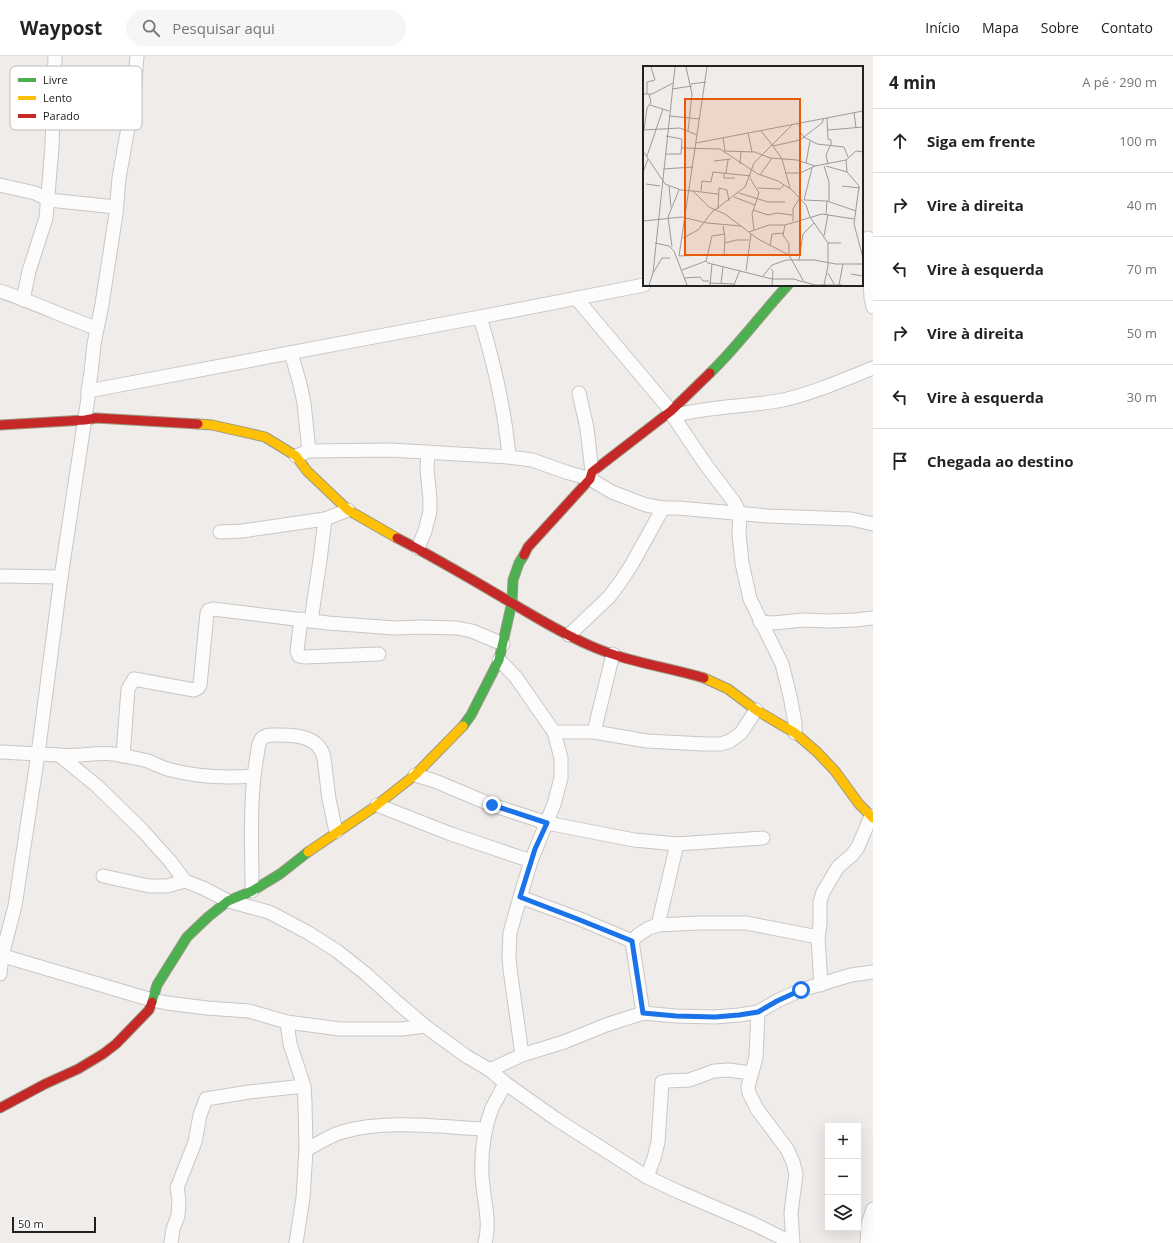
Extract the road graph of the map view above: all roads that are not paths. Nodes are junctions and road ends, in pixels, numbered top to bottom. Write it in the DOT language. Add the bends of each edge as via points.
graph roads {
  1 [pos="55,56"];
  2 [pos="137,56"];
  3 [pos="55,66"];
  4 [pos="136,66"];
  5 [pos="53,130"];
  6 [pos="128,130"];
  7 [pos="0,185"];
  8 [pos="48,200"];
  9 [pos="116,207"];
  10 [pos="868,238"];
  11 [pos="643,285"];
  12 [pos="787,286"];
  13 [pos="0,291"];
  14 [pos="576,298"];
  15 [pos="23,300"];
  16 [pos="873,307"];
  17 [pos="480,317"];
  18 [pos="96,328"];
  19 [pos="291,353"];
  20 [pos="873,368"];
  21 [pos="88,391"];
  22 [pos="578,393"];
  23 [pos="672,413"];
  24 [pos="85,420"];
  25 [pos="0,425"];
  26 [pos="309,450"];
  27 [pos="428,452"];
  28 [pos="296,456"];
  29 [pos="509,457"];
  30 [pos="591,475"];
  31 [pos="663,508"];
  32 [pos="348,510"];
  33 [pos="740,513"];
  34 [pos="325,519"];
  35 [pos="873,524"];
  36 [pos="220,532"];
  37 [pos="418,548"];
  38 [pos="0,576"];
  39 [pos="61,577"];
  40 [pos="512,602"];
  41 [pos="873,618"];
  42 [pos="306,620"];
  43 [pos="760,622"];
  44 [pos="570,635"];
  45 [pos="503,644"];
  46 [pos="379,654"];
  47 [pos="613,654"];
  48 [pos="499,660"];
  49 [pos="756,710"];
  50 [pos="554,732"];
  51 [pos="594,732"];
  52 [pos="796,733"];
  53 [pos="0,752"];
  54 [pos="38,754"];
  55 [pos="59,755"];
  56 [pos="123,756"];
  57 [pos="415,775"];
  58 [pos="253,776"];
  59 [pos="377,805"];
  60 [pos="872,817"];
  61 [pos="547,823"];
  62 [pos="336,832"];
  63 [pos="763,838"];
  64 [pos="677,844"];
  65 [pos="531,861"];
  66 [pos="103,876"];
  67 [pos="185,881"];
  68 [pos="252,891"];
  69 [pos="520,897"];
  70 [pos="228,901"];
  71 [pos="658,925"];
  72 [pos="818,937"];
  73 [pos="632,941"];
  74 [pos="1,955"];
  75 [pos="873,972"];
  76 [pos="0,974"];
  77 [pos="821,985"];
  78 [pos="152,1000"];
  79 [pos="758,1012"];
  80 [pos="643,1013"];
  81 [pos="287,1022"];
  82 [pos="424,1026"];
  83 [pos="522,1055"];
  84 [pos="490,1070"];
  85 [pos="752,1073"];
  86 [pos="505,1083"];
  87 [pos="304,1086"];
  88 [pos="0,1108"];
  89 [pos="486,1129"];
  90 [pos="306,1150"];
  91 [pos="647,1177"];
  92 [pos="873,1209"];
  93 [pos="171,1243"];
  94 [pos="296,1243"];
  95 [pos="485,1243"];
  96 [pos="793,1243"];
  97 [pos="867,1243"];
  1 -- 3 [label="street"];
  2 -- 4 [label="street"];
  5 -- 8 [label="street"];
  6 -- 9 [label="street"];
  7 -- 8 [label="street" via="35,193"];
  8 -- 9 [label="street"];
  8 -- 15 [label="street" via="46,218 29,271"];
  9 -- 18 [label="street" via="102,304"];
  10 -- 16 [label="street"];
  11 -- 14 [label="street"];
  12 -- 23 [label="street" via="729,355"];
  13 -- 15 [label="street"];
  14 -- 17 [label="street"];
  14 -- 23 [label="street"];
  15 -- 18 [label="street"];
  17 -- 19 [label="street"];
  17 -- 29 [label="street" via="498,384"];
  18 -- 21 [label="street"];
  19 -- 21 [label="street"];
  19 -- 26 [label="street" via="304,403"];
  20 -- 23 [label="street" via="827,387 784,399"];
  21 -- 24 [label="street"];
  22 -- 30 [label="street" via="587,428"];
  23 -- 30 [label="street"];
  23 -- 33 [label="street"];
  24 -- 25 [label="street"];
  24 -- 28 [label="street" via="96,418 212,425 265,437"];
  24 -- 39 [label="street"];
  26 -- 27 [label="street"];
  26 -- 28 [label="street"];
  27 -- 29 [label="street"];
  27 -- 37 [label="street" via="430,512"];
  28 -- 32 [label="street"];
  29 -- 30 [label="street" via="532,460 566,472"];
  30 -- 31 [label="street" via="612,492 646,505"];
  30 -- 40 [label="street" via="528,547 518,564"];
  31 -- 33 [label="street"];
  31 -- 44 [label="street" via="621,581 609,597"];
  32 -- 34 [label="street"];
  32 -- 37 [label="street"];
  33 -- 35 [label="street" via="851,519"];
  33 -- 43 [label="street" via="742,564 750,599"];
  34 -- 36 [label="street"];
  34 -- 42 [label="street" via="320,560"];
  37 -- 40 [label="street"];
  38 -- 39 [label="street"];
  39 -- 54 [label="street"];
  40 -- 44 [label="street"];
  40 -- 45 [label="street"];
  41 -- 43 [label="street"];
  42 -- 45 [label="street" via="394,628 457,628 472,631"];
  42 -- 46 [label="street" via="297,652 299,656"];
  42 -- 56 [label="street" via="213,608 209,610 200,685 194,690 134,679 128,689"];
  43 -- 52 [label="street" via="782,664"];
  44 -- 47 [label="street"];
  45 -- 48 [label="street"];
  47 -- 49 [label="street" via="704,678 728,689"];
  47 -- 51 [label="street"];
  48 -- 50 [label="street" via="515,676"];
  48 -- 57 [label="street" via="471,715"];
  49 -- 51 [label="street" via="741,733 721,744 647,741"];
  49 -- 52 [label="street"];
  50 -- 51 [label="street"];
  50 -- 61 [label="street" via="561,758 561,778"];
  52 -- 60 [label="street" via="817,752"];
  53 -- 54 [label="street"];
  54 -- 55 [label="street"];
  54 -- 74 [label="street" via="15,906"];
  55 -- 56 [label="street"];
  55 -- 67 [label="street" via="97,786 170,861"];
  56 -- 58 [label="street" via="188,774"];
  57 -- 59 [label="street"];
  57 -- 61 [label="street"];
  58 -- 62 [label="street" via="263,737 295,735 315,743 323,751"];
  58 -- 68 [label="street"];
  59 -- 62 [label="street"];
  59 -- 65 [label="street"];
  60 -- 72 [label="street" via="858,847 838,867 823,892"];
  61 -- 64 [label="street" via="634,840"];
  61 -- 65 [label="street"];
  62 -- 68 [label="street" via="280,874"];
  63 -- 64 [label="street"];
  64 -- 71 [label="street"];
  65 -- 69 [label="street"];
  66 -- 67 [label="street" via="149,886 167,886"];
  67 -- 70 [label="street"];
  68 -- 70 [label="street"];
  69 -- 73 [label="street"];
  69 -- 83 [label="street" via="510,933 509,956"];
  70 -- 78 [label="street" via="187,937 157,985"];
  70 -- 82 [label="street" via="268,912 337,951"];
  71 -- 72 [label="street" via="746,923"];
  71 -- 73 [label="street" via="648,928"];
  72 -- 77 [label="street"];
  73 -- 80 [label="street"];
  74 -- 76 [label="street"];
  74 -- 78 [label="street"];
  75 -- 77 [label="street" via="851,975"];
  77 -- 79 [label="street" via="801,990"];
  78 -- 81 [label="street" via="249,1012"];
  78 -- 88 [label="street" via="149,1010 103,1054"];
  79 -- 80 [label="street" via="715,1017"];
  79 -- 85 [label="street" via="756,1057"];
  80 -- 83 [label="street"];
  81 -- 82 [label="street" via="340,1030"];
  81 -- 87 [label="street" via="290,1044"];
  82 -- 84 [label="street"];
  83 -- 84 [label="street"];
  84 -- 86 [label="street"];
  85 -- 91 [label="street" via="714,1071 689,1080 662,1082 658,1142"];
  85 -- 96 [label="street" via="748,1087 752,1101 787,1148 794,1162 796,1174 791,1213"];
  86 -- 89 [label="street"];
  86 -- 91 [label="street"];
  87 -- 90 [label="street"];
  87 -- 93 [label="street" via="206,1099 195,1142 177,1188 178,1216"];
  89 -- 90 [label="street" via="385,1125 358,1128 340,1132"];
  89 -- 95 [label="street" via="482,1159 488,1230"];
  90 -- 94 [label="street"];
  91 -- 96 [label="street"];
  92 -- 97 [label="street" via="868,1224"];
}
